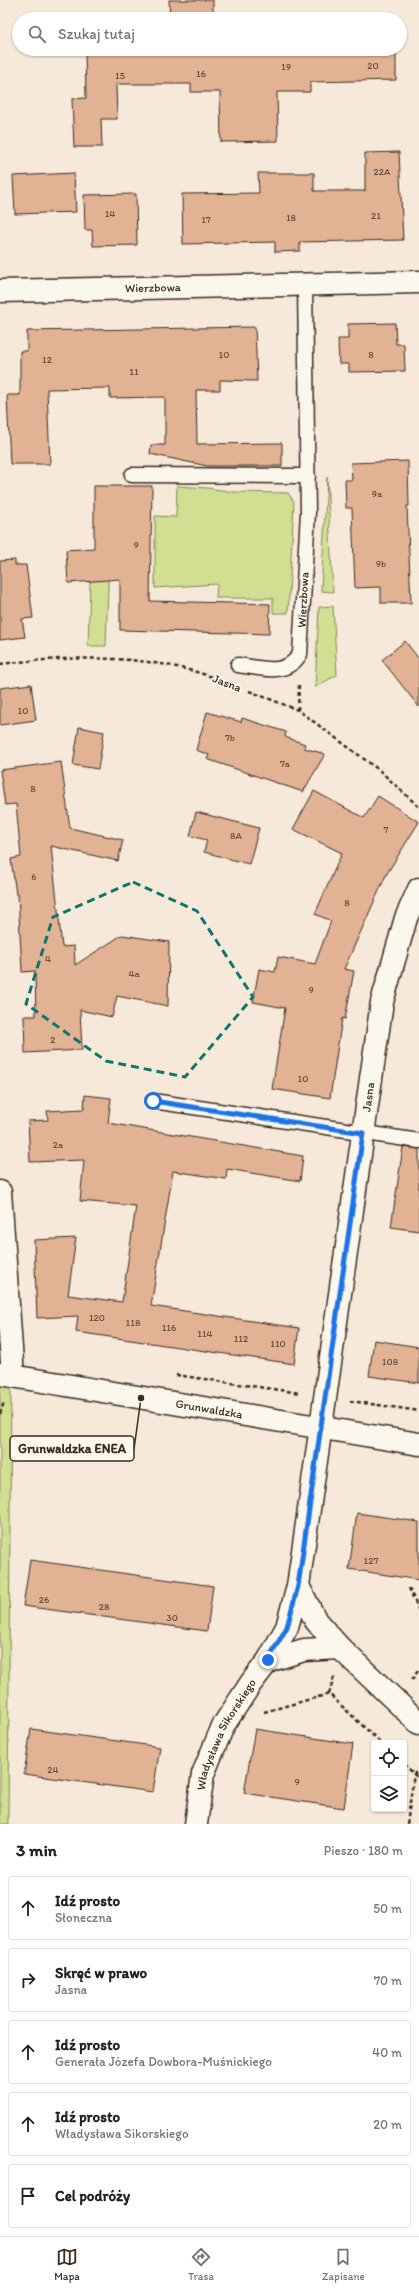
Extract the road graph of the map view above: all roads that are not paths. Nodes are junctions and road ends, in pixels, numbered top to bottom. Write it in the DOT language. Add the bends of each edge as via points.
graph roads {
  1 [pos="419,282"];
  2 [pos="305,284"];
  3 [pos="0,291"];
  4 [pos="132,475"];
  5 [pos="308,476"];
  6 [pos="238,665"];
  7 [pos="419,889"];
  8 [pos="153,1101"];
  9 [pos="363,1133"];
  10 [pos="419,1141"];
  11 [pos="0,1192"];
  12 [pos="6,1375"];
  13 [pos="320,1429"];
  14 [pos="419,1444"];
  15 [pos="298,1586"];
  16 [pos="340,1648"];
  17 [pos="268,1660"];
  18 [pos="419,1723"];
  19 [pos="196,1824"];
  1 -- 2 [label="street, Wierzbowa"];
  2 -- 3 [label="street, Wierzbowa"];
  2 -- 5 [label="lane, Wierzbowa"];
  4 -- 5 [label="lane"];
  5 -- 6 [label="lane, Wierzbowa" via="300,654 290,666 282,669"];
  7 -- 9 [label="street, Jasna" via="406,918 382,1002"];
  8 -- 9 [label="lane"];
  9 -- 10 [label="lane"];
  9 -- 13 [label="street, Jasna"];
  11 -- 12 [label="street"];
  12 -- 13 [label="street, Grunwaldzka"];
  13 -- 14 [label="street, Grunwaldzka"];
  13 -- 15 [label="street, Jasna"];
  15 -- 16 [label="street" via="316,1621"];
  15 -- 17 [label="street, Władysława Sikorskiego" via="287,1627"];
  16 -- 17 [label="street" via="304,1650"];
  16 -- 18 [label="street"];
  17 -- 19 [label="street, Władysława Sikorskiego" via="220,1732 203,1774"];
}
